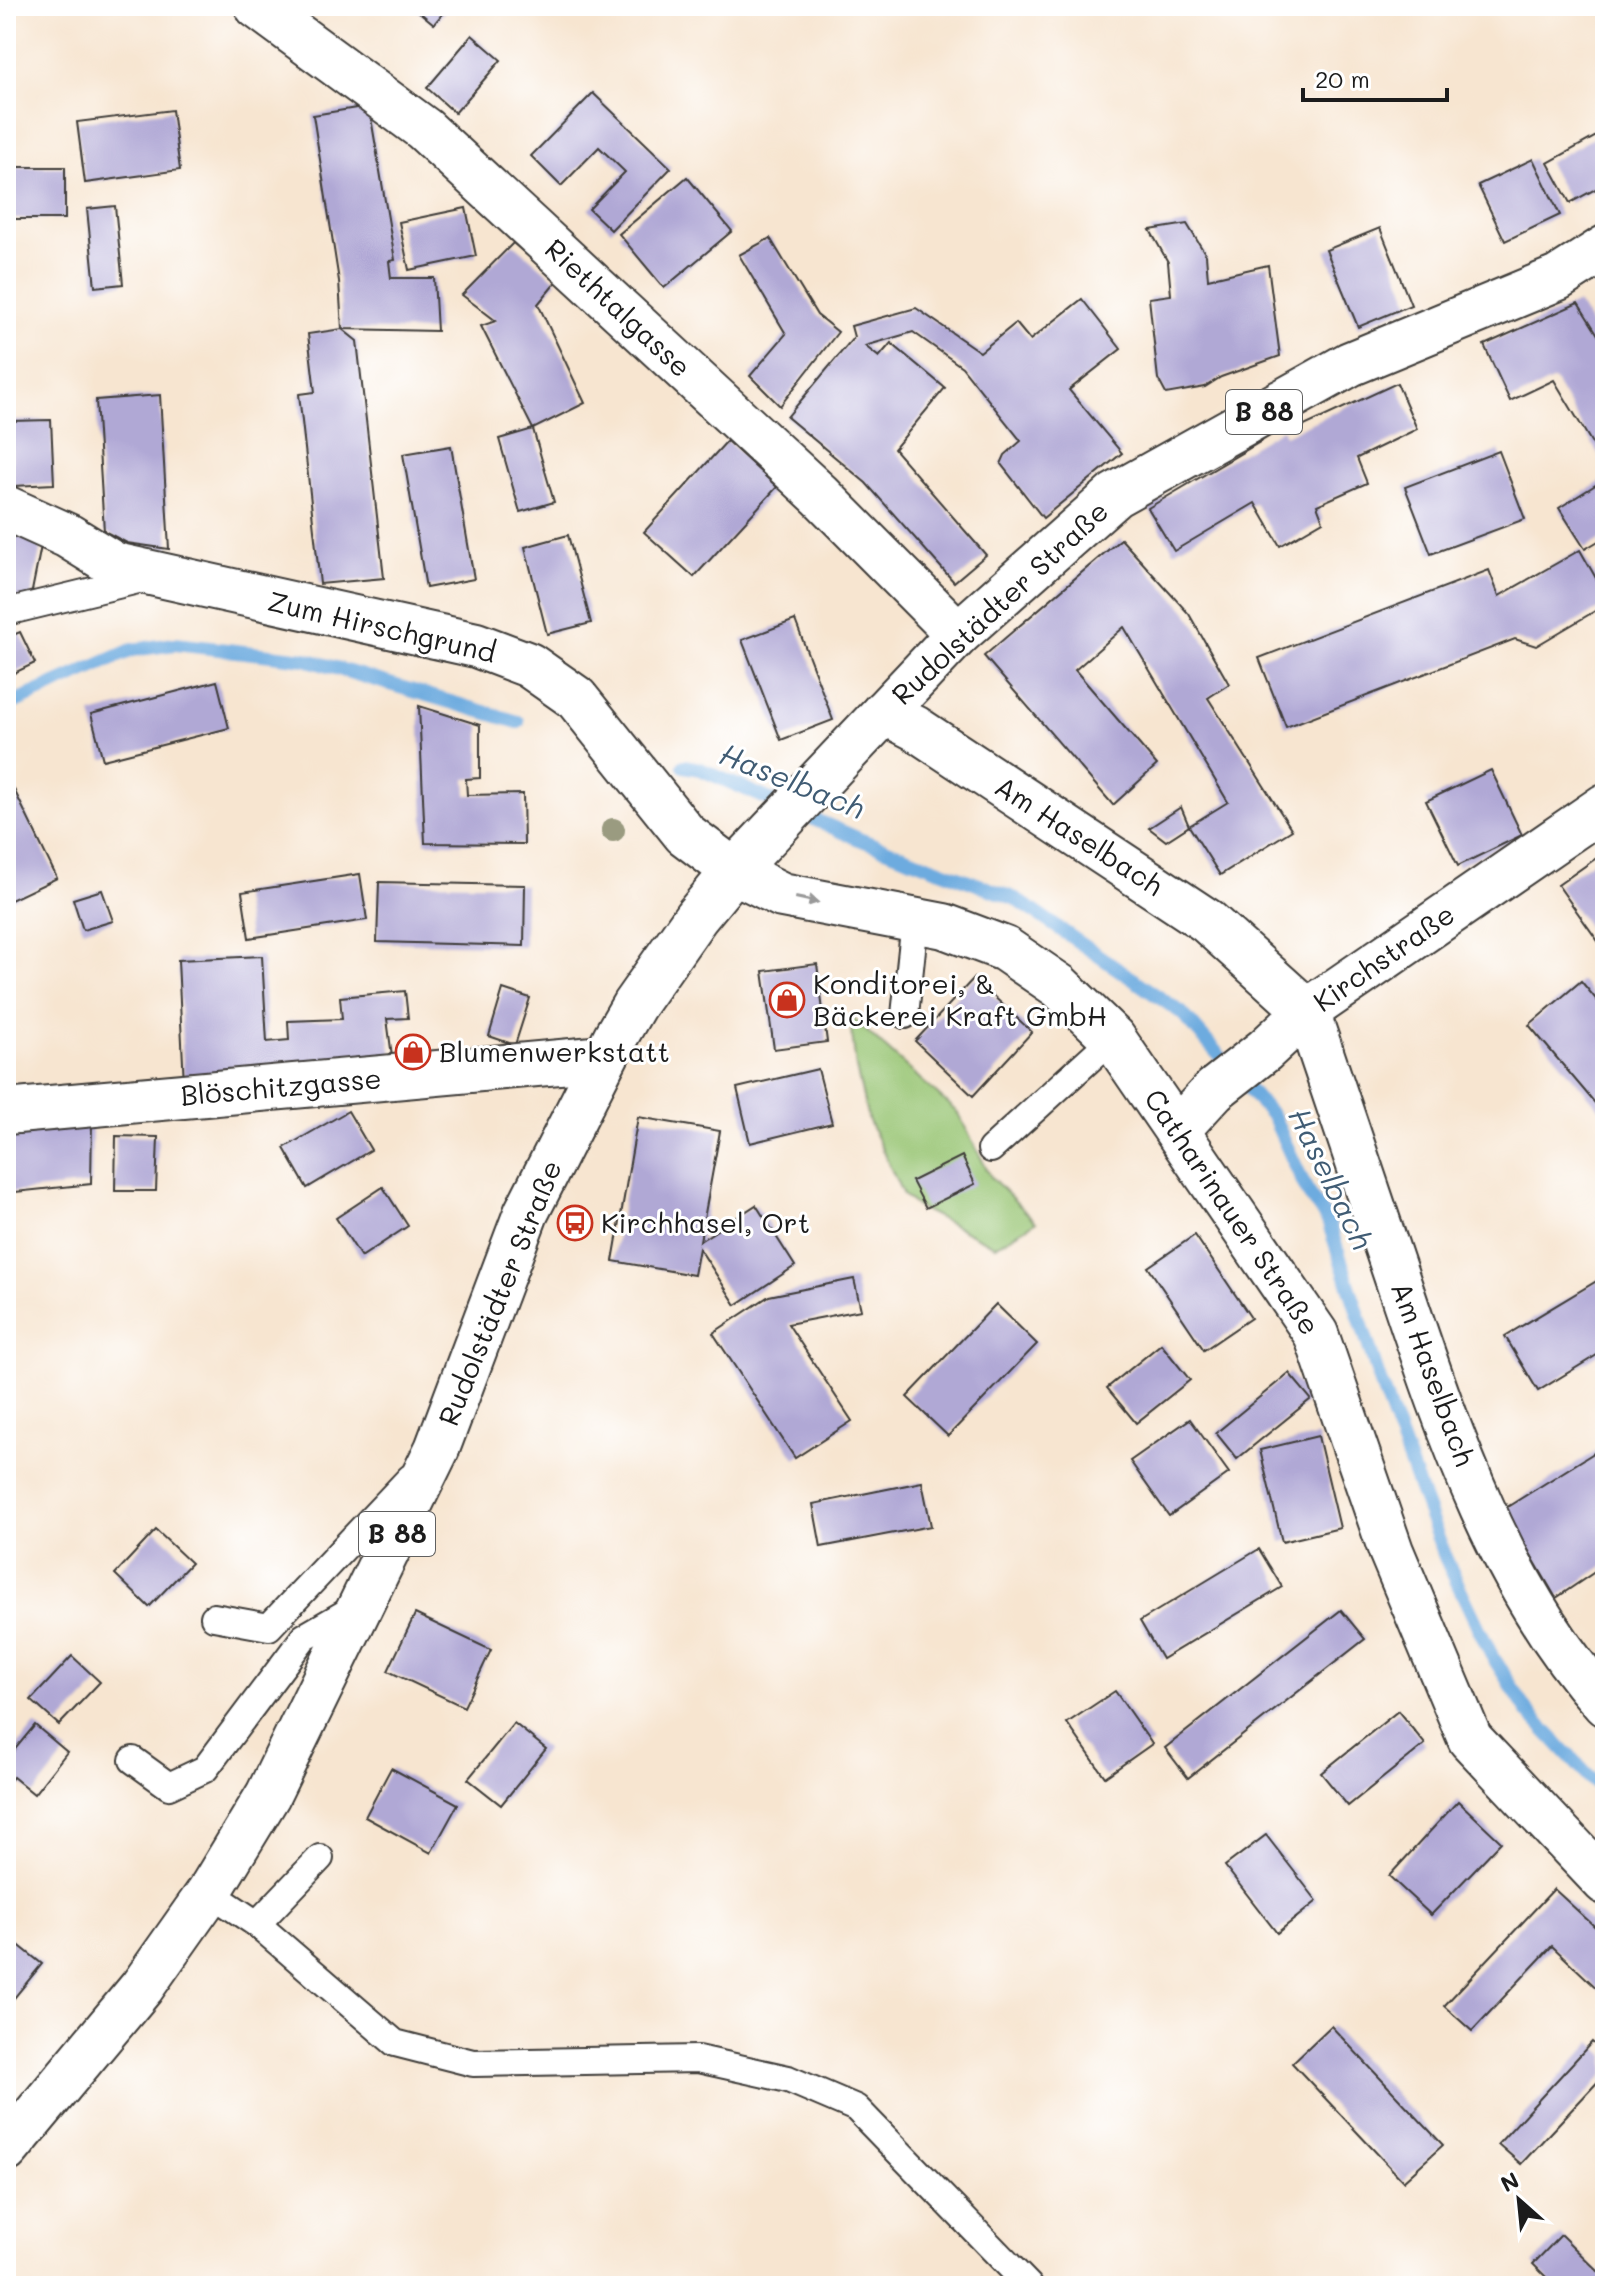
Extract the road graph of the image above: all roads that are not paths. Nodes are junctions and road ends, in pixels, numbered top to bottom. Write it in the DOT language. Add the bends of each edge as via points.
graph roads {
  1 [pos="257,6"];
  2 [pos="1605,248"];
  3 [pos="6,508"];
  4 [pos="157,575"];
  5 [pos="6,612"];
  6 [pos="958,634"];
  7 [pos="884,712"];
  8 [pos="1605,806"];
  9 [pos="734,871"];
  10 [pos="915,921"];
  11 [pos="1307,1011"];
  12 [pos="905,1015"];
  13 [pos="1113,1038"];
  14 [pos="604,1058"];
  15 [pos="6,1112"];
  16 [pos="1178,1129"];
  17 [pos="991,1149"];
  18 [pos="437,1449"];
  19 [pos="364,1602"];
  20 [pos="214,1617"];
  21 [pos="1605,1704"];
  22 [pos="133,1760"];
  23 [pos="320,1858"];
  24 [pos="1605,1882"];
  25 [pos="209,1892"];
  26 [pos="257,1924"];
  27 [pos="6,2150"];
  28 [pos="1029,2286"];
  1 -- 6 [label="street, Riethtalgasse" via="424,129 820,495"];
  2 -- 6 [label="street, Rudolstädter Straße / B 88" via="1558,278 1350,364 1115,495"];
  3 -- 4 [label="street, Zum Hirschgrund" via="115,565"];
  4 -- 5 [label="lane"];
  4 -- 9 [label="street, Zum Hirschgrund" via="476,645 529,665 576,698 685,834"];
  6 -- 7 [label="street, Rudolstädter Straße / B 88"];
  7 -- 9 [label="street, Rudolstädter Straße / B 88"];
  7 -- 11 [label="street, Am Haselbach" via="1207,921"];
  8 -- 11 [label="street, Kirchstraße"];
  9 -- 10 [label="street, Catharinauer Straße, one-way" via="782,895"];
  9 -- 14 [label="street, Rudolstädter Straße / B 88" via="664,961"];
  10 -- 12 [label="lane"];
  10 -- 13 [label="street, Catharinauer Straße" via="1005,949 1059,986"];
  11 -- 16 [label="street, Kirchstraße" via="1214,1090"];
  11 -- 21 [label="street, Am Haselbach" via="1446,1420 1504,1554 1540,1620"];
  13 -- 16 [label="street, Catharinauer Straße"];
  13 -- 17 [label="lane"];
  14 -- 15 [label="street, Blöschitzgasse"];
  14 -- 18 [label="street, Rudolstädter Straße / B 88" via="526,1213"];
  16 -- 24 [label="street, Catharinauer Straße" via="1316,1334 1391,1551 1470,1739"];
  18 -- 19 [label="street, Rudolstädter Straße / B 88"];
  18 -- 20 [label="lane" via="269,1627"];
  19 -- 22 [label="lane" via="304,1637 205,1769 169,1786"];
  19 -- 25 [label="street, Rudolstädter Straße / B 88" via="268,1795"];
  23 -- 26 [label="lane"];
  25 -- 26 [label="lane"];
  25 -- 27 [label="street, Rudolstädter Straße / B 88" via="142,1987"];
  26 -- 28 [label="lane" via="395,2043 473,2063 698,2059 788,2079 856,2108"];
}
